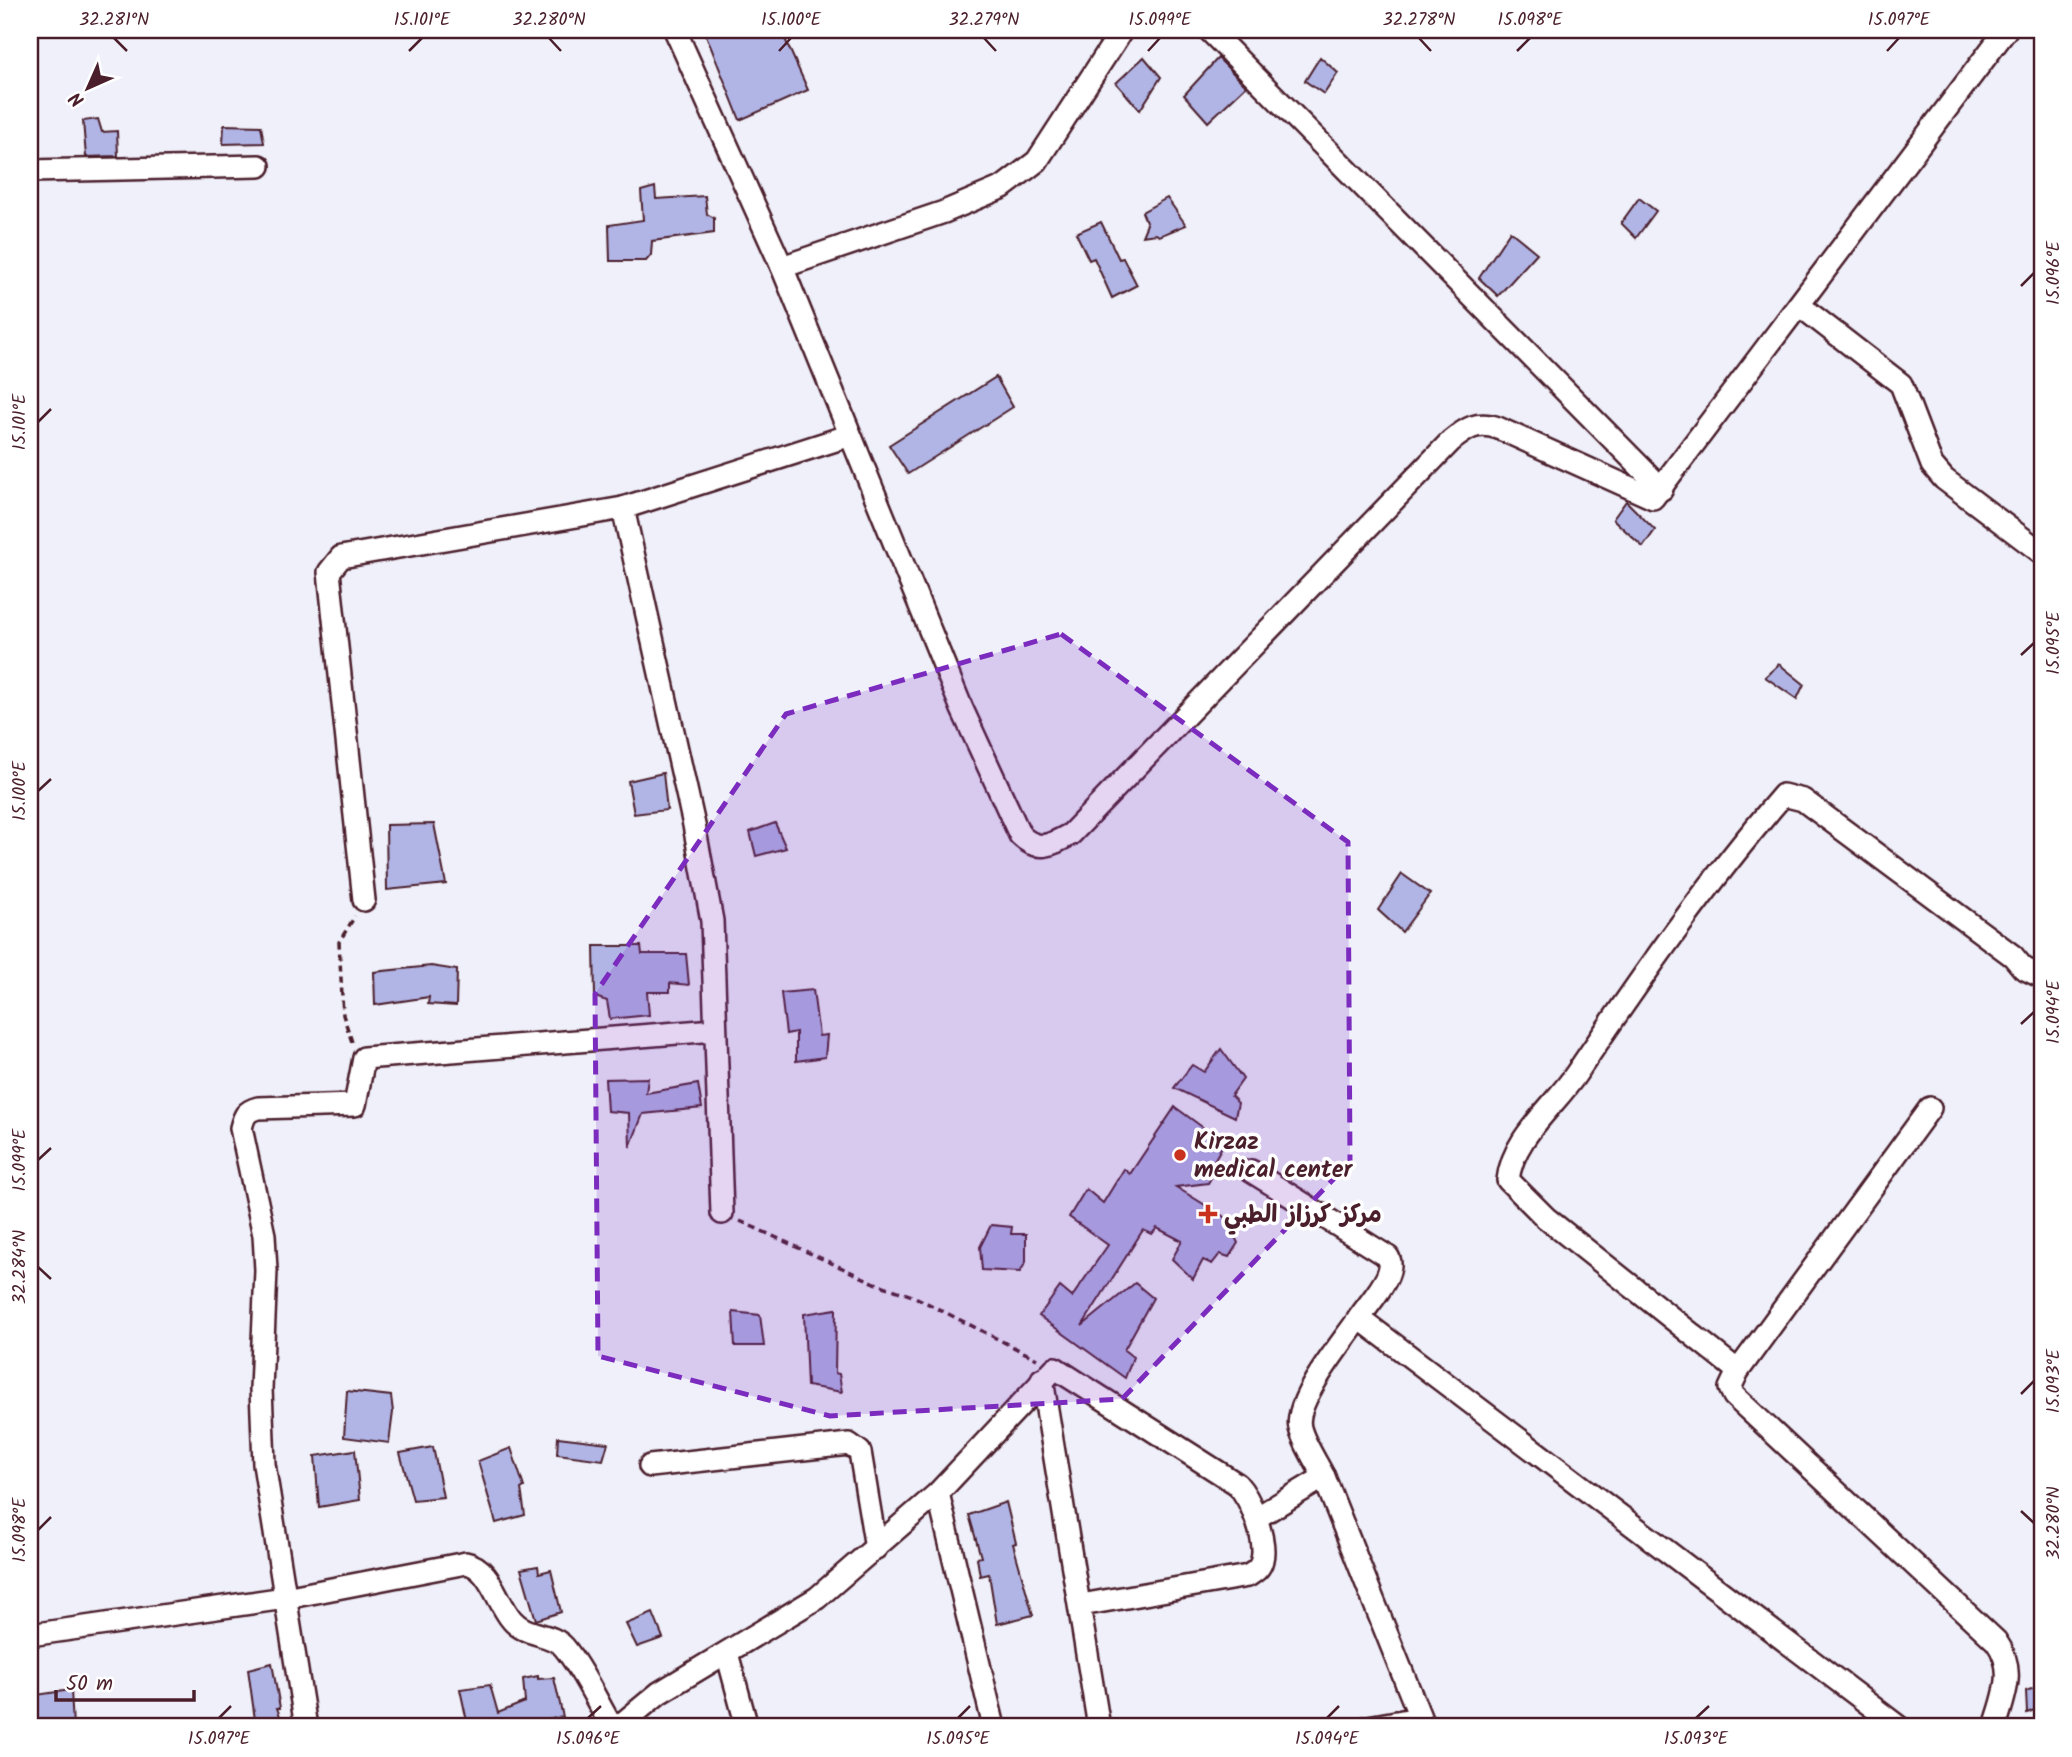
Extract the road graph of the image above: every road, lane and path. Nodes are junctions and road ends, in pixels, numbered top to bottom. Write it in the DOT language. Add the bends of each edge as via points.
graph roads {
  1 [pos="675,30"];
  2 [pos="1122,30"];
  3 [pos="1209,30"];
  4 [pos="2006,30"];
  5 [pos="259,166"];
  6 [pos="30,171"];
  7 [pos="782,267"];
  8 [pos="1799,305"];
  9 [pos="848,436"];
  10 [pos="1662,489"];
  11 [pos="622,508"];
  12 [pos="2042,553"];
  13 [pos="364,900"];
  14 [pos="2042,977"];
  15 [pos="715,1030"];
  16 [pos="364,1058"];
  17 [pos="1930,1108"];
  18 [pos="1251,1171"];
  19 [pos="722,1213"];
  20 [pos="1359,1318"];
  21 [pos="1738,1371"];
  22 [pos="1048,1373"];
  23 [pos="650,1466"];
  24 [pos="1324,1477"];
  25 [pos="938,1493"];
  26 [pos="1256,1518"];
  27 [pos="876,1548"];
  28 [pos="285,1598"];
  29 [pos="1081,1605"];
  30 [pos="30,1635"];
  31 [pos="727,1653"];
  32 [pos="1421,1723"];
  33 [pos="306,1727"];
  34 [pos="612,1727"];
  35 [pos="618,1727"];
  36 [pos="747,1727"];
  37 [pos="994,1727"];
  38 [pos="1099,1727"];
  39 [pos="1368,1727"];
  40 [pos="1899,1727"];
  41 [pos="1995,1727"];
  1 -- 7 [label="street"];
  2 -- 7 [label="street" via="1037,161 1003,187"];
  3 -- 10 [label="street"];
  4 -- 8 [label="street"];
  5 -- 6 [label="street"];
  7 -- 9 [label="street"];
  8 -- 10 [label="street"];
  8 -- 12 [label="street" via="1901,384 1932,465 1944,479"];
  9 -- 10 [label="street" via="967,722 1020,835 1038,847 1049,847 1071,834 1466,428 1475,424 1498,428 1651,498"];
  9 -- 11 [label="street"];
  11 -- 13 [label="street" via="341,557 332,564 329,572"];
  11 -- 15 [label="street" via="712,921"];
  13 -- 16 [label="path" via="339,942 343,1015 352,1042"];
  14 -- 21 [label="street" via="2023,968 1803,800 1783,795 1736,849 1606,1026 1575,1076 1520,1145 1508,1180 1546,1218"];
  15 -- 16 [label="street"];
  15 -- 19 [label="street"];
  16 -- 28 [label="street" via="355,1105 258,1108 249,1110 241,1128 264,1235 264,1464"];
  17 -- 21 [label="street"];
  18 -- 20 [label="street" via="1388,1256 1390,1268"];
  19 -- 22 [label="path" via="915,1297"];
  20 -- 24 [label="street" via="1311,1388 1299,1416 1299,1426"];
  20 -- 40 [label="street"];
  21 -- 41 [label="street" via="1730,1388 1734,1396 2006,1654 2010,1679"];
  22 -- 25 [label="street"];
  22 -- 26 [label="street" via="1237,1484 1248,1496"];
  22 -- 29 [label="street"];
  23 -- 27 [label="street" via="849,1444 860,1452"];
  24 -- 26 [label="street"];
  24 -- 32 [label="street"];
  25 -- 27 [label="street"];
  25 -- 37 [label="street"];
  26 -- 29 [label="street" via="1263,1559 1259,1569 1248,1576"];
  27 -- 31 [label="street" via="817,1598"];
  28 -- 30 [label="street"];
  28 -- 33 [label="street"];
  28 -- 34 [label="street" via="477,1564 511,1620 564,1647"];
  29 -- 38 [label="street"];
  31 -- 35 [label="street" via="659,1693"];
  31 -- 36 [label="street"];
  32 -- 39 [label="street"];
}
